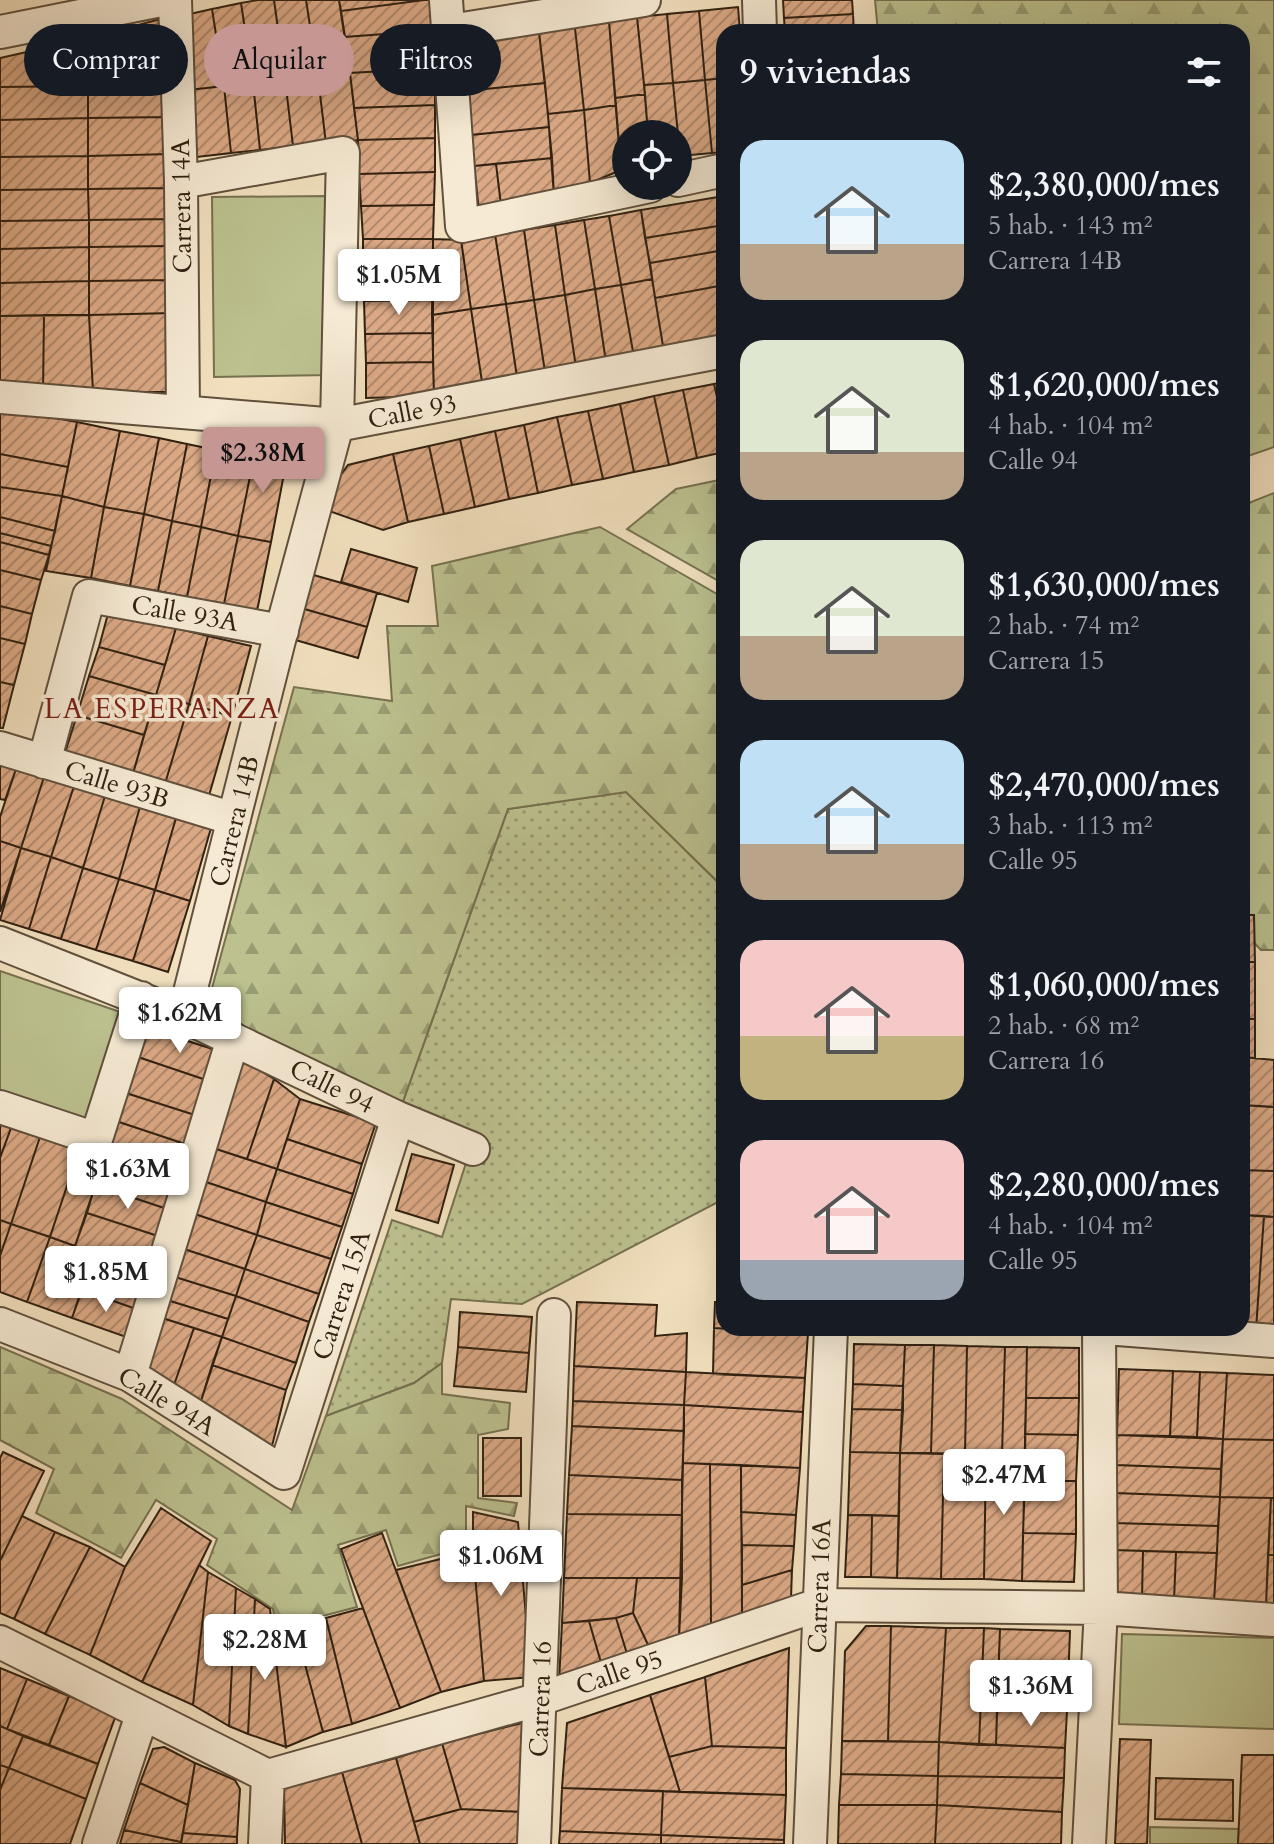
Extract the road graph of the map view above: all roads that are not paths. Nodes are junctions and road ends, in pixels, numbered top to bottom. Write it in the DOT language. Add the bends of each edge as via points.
graph roads {
  1 [pos="161,0"];
  2 [pos="175,0"];
  3 [pos="644,0"];
  4 [pos="759,0"];
  5 [pos="448,16"];
  6 [pos="760,24"];
  7 [pos="0,32"];
  8 [pos="716,172"];
  9 [pos="692,177"];
  10 [pos="181,182"];
  11 [pos="612,194"];
  12 [pos="716,353"];
  13 [pos="0,397"];
  14 [pos="183,412"];
  15 [pos="337,425"];
  16 [pos="282,631"];
  17 [pos="0,748"];
  18 [pos="44,762"];
  19 [pos="234,819"];
  20 [pos="0,943"];
  21 [pos="141,998"];
  22 [pos="184,1016"];
  23 [pos="233,1039"];
  24 [pos="0,1107"];
  25 [pos="398,1118"];
  26 [pos="473,1149"];
  27 [pos="554,1315"];
  28 [pos="0,1324"];
  29 [pos="831,1336"];
  30 [pos="1099,1336"];
  31 [pos="1209,1336"];
  32 [pos="1274,1341"];
  33 [pos="130,1375"];
  34 [pos="284,1473"];
  35 [pos="818,1605"];
  36 [pos="1101,1608"];
  37 [pos="1274,1620"];
  38 [pos="0,1642"];
  39 [pos="540,1699"];
  40 [pos="142,1715"];
  41 [pos="268,1776"];
  42 [pos="99,1844"];
  43 [pos="265,1844"];
  44 [pos="534,1844"];
  45 [pos="810,1844"];
  46 [pos="1089,1844"];
  1 -- 7 [label="street"];
  2 -- 10 [label="street, Carrera 14A"];
  3 -- 5 [label="street"];
  4 -- 6 [label="street"];
  5 -- 11 [label="street" via="462,226"];
  8 -- 9 [label="street"];
  10 -- 14 [label="street, Carrera 14A"];
  10 -- 15 [label="street, Carrera 14B" via="343,153"];
  12 -- 15 [label="street, Calle 93"];
  13 -- 14 [label="street, Calle 93"];
  14 -- 15 [label="street, Calle 93"];
  15 -- 16 [label="street, Carrera 14B"];
  16 -- 18 [label="street, Calle 93A" via="89,596"];
  16 -- 19 [label="street, Carrera 14B"];
  17 -- 18 [label="street, Calle 93B"];
  18 -- 19 [label="street, Calle 93B"];
  19 -- 22 [label="street, Carrera 14B"];
  20 -- 21 [label="street, Calle 94"];
  21 -- 22 [label="street, Calle 94"];
  21 -- 24 [label="street" via="96,1139"];
  22 -- 23 [label="street, Calle 94"];
  23 -- 25 [label="street, Calle 94"];
  23 -- 33 [label="street"];
  25 -- 26 [label="street, Calle 94"];
  25 -- 34 [label="street, Carrera 15A"];
  27 -- 39 [label="street, Carrera 16"];
  28 -- 33 [label="street, Calle 94A"];
  29 -- 35 [label="street, Carrera 16A"];
  30 -- 36 [label="street"];
  31 -- 32 [label="street"];
  33 -- 34 [label="street, Calle 94A"];
  35 -- 36 [label="street, Calle 95"];
  35 -- 39 [label="street, Calle 95"];
  35 -- 45 [label="street, Carrera 16A"];
  36 -- 37 [label="street, Calle 95"];
  36 -- 46 [label="street"];
  38 -- 40 [label="street"];
  39 -- 41 [label="street, Calle 95"];
  39 -- 44 [label="street, Carrera 16"];
  40 -- 41 [label="street"];
  40 -- 42 [label="street"];
  41 -- 43 [label="street"];
}
